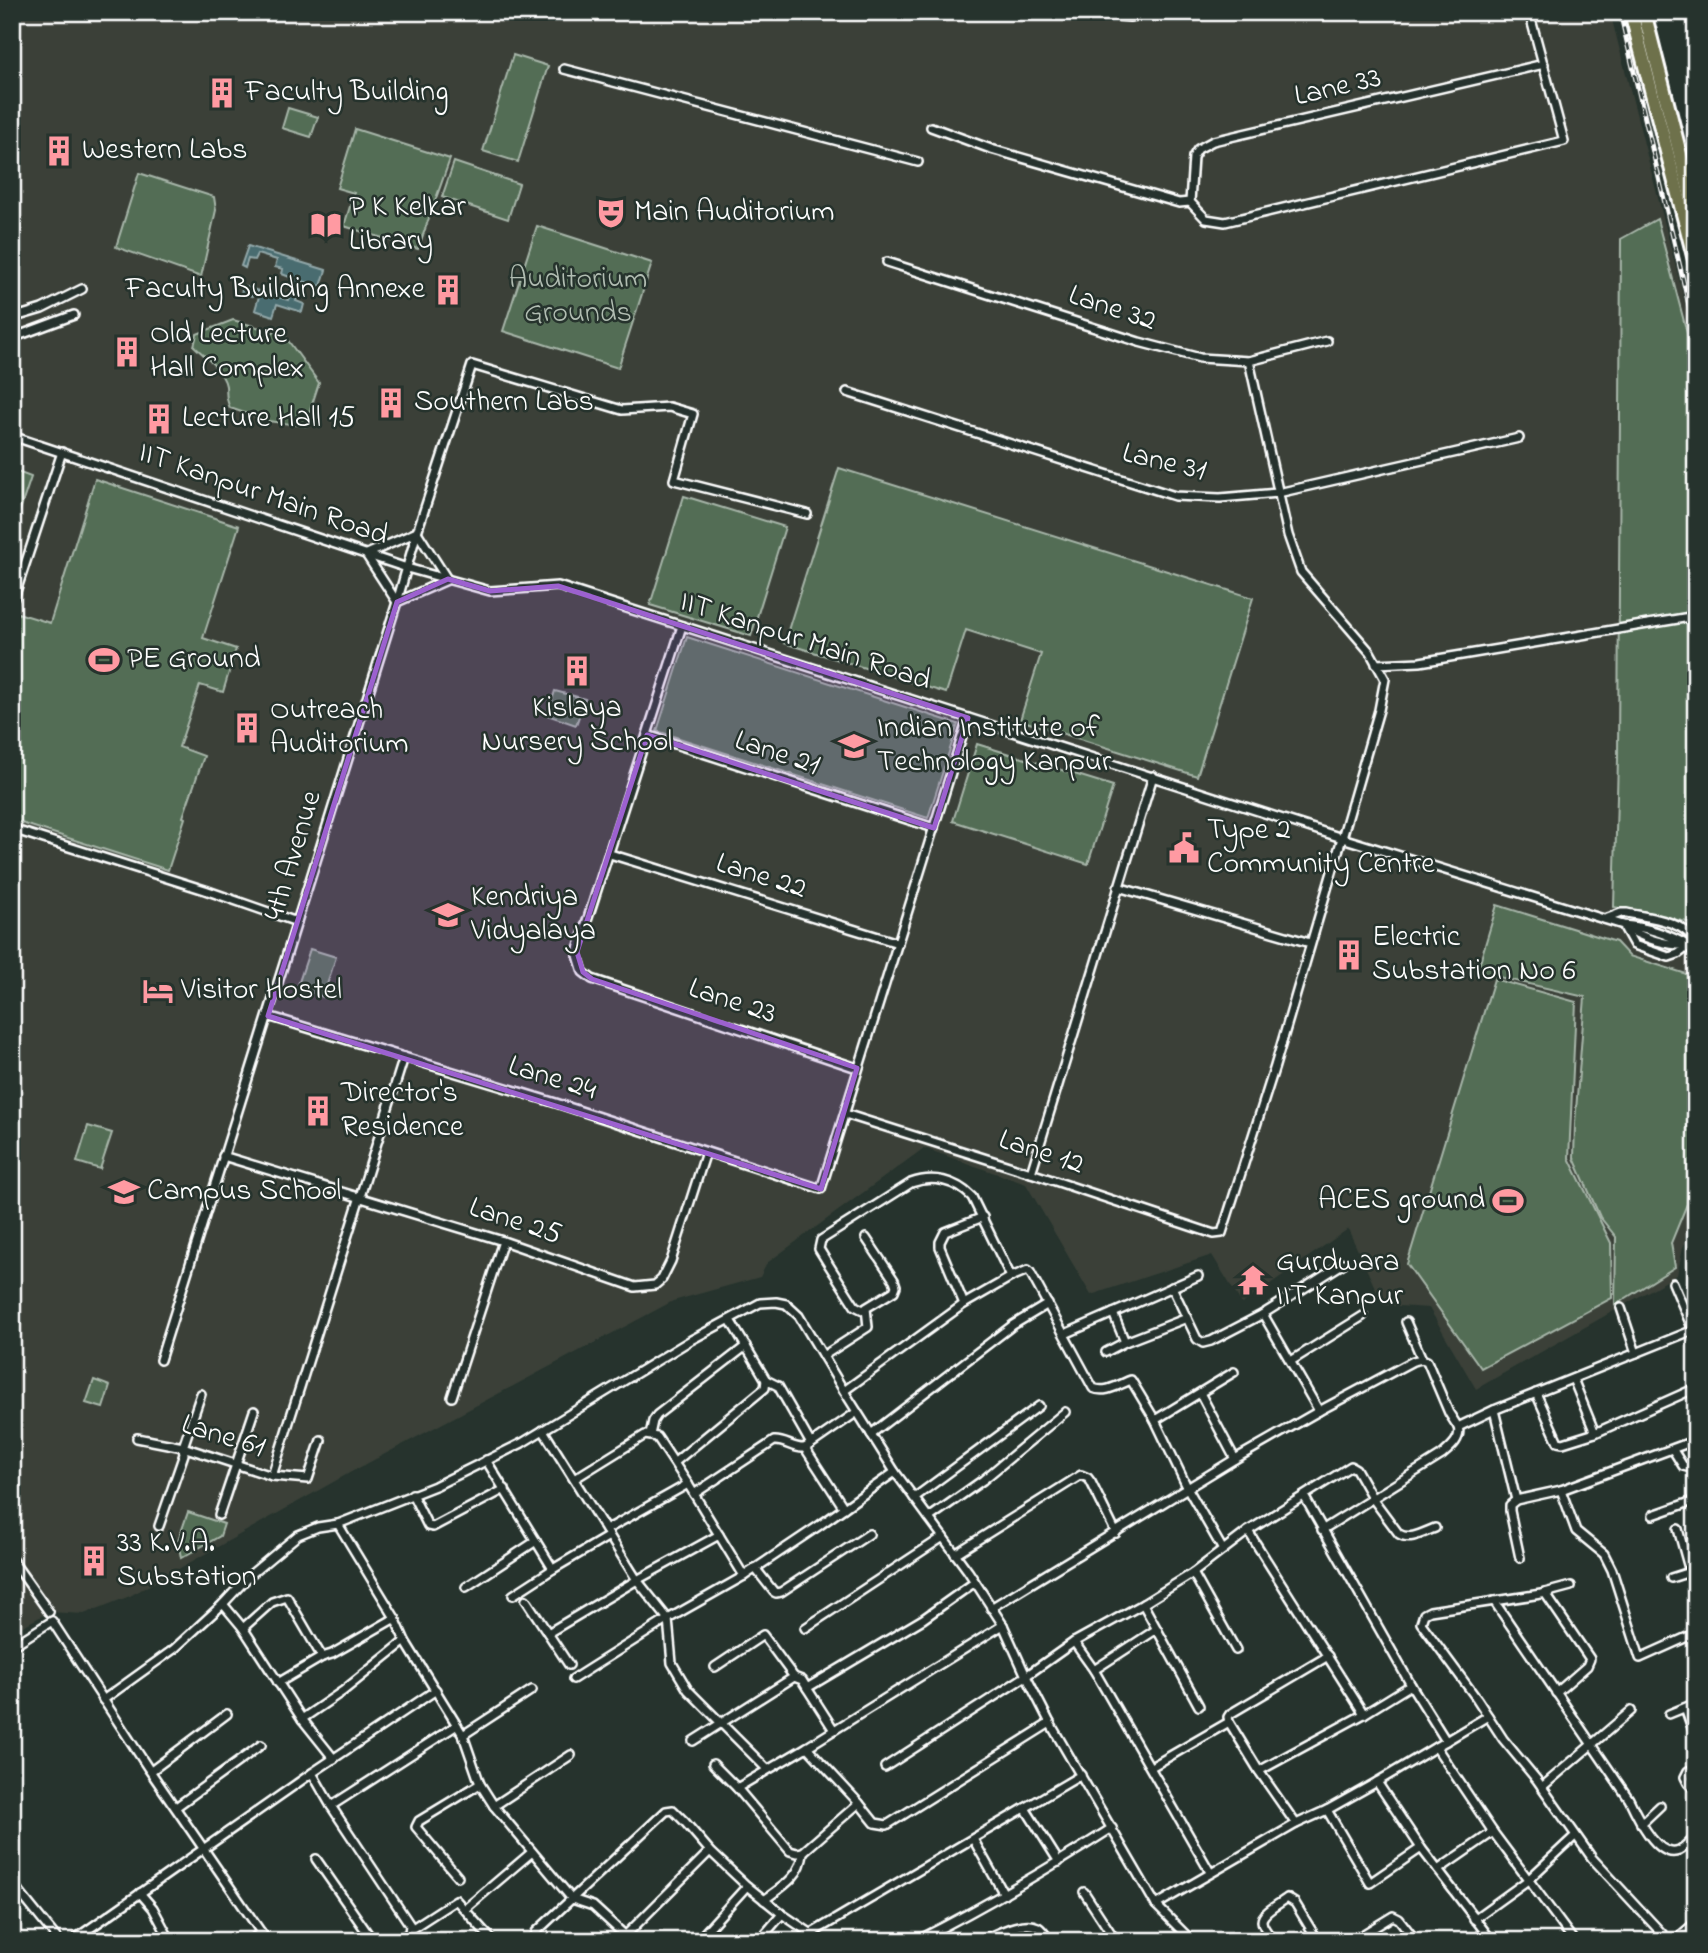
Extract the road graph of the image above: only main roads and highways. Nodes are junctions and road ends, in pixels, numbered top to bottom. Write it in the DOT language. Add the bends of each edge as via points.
graph roads {
  1 [pos="1630,12"];
  2 [pos="1644,12"];
  3 [pos="1696,217"];
  4 [pos="1696,264"];
  1 -- 4 [label="highway"];
  2 -- 3 [label="highway"];
}
